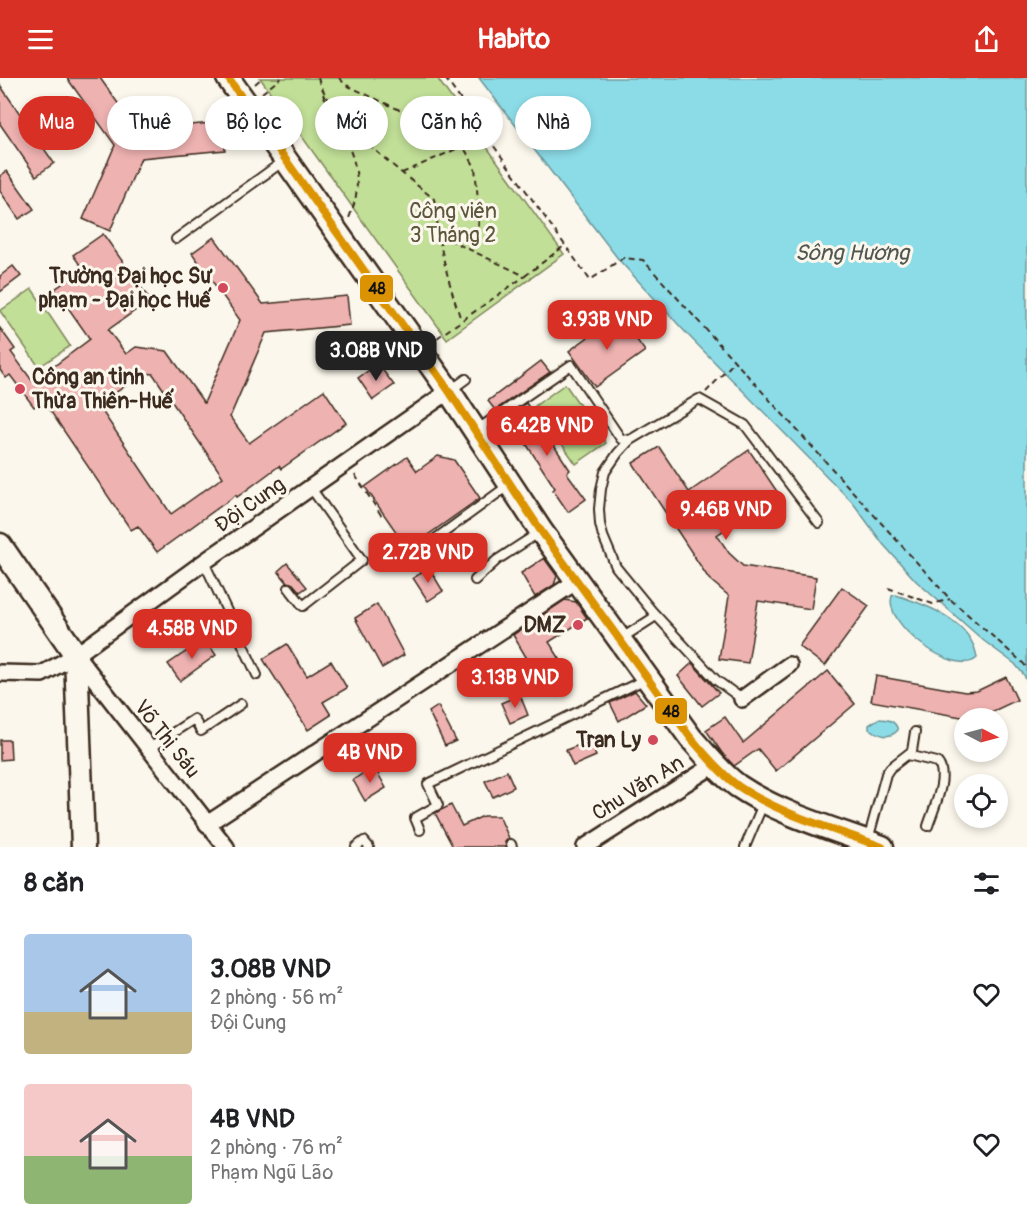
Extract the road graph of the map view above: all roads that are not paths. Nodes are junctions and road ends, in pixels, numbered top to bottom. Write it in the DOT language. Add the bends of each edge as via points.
graph roads {
  1 [pos="228,78"];
  2 [pos="286,160"];
  3 [pos="176,238"];
  4 [pos="458,385"];
  5 [pos="476,430"];
  6 [pos="630,440"];
  7 [pos="510,484"];
  8 [pos="311,488"];
  9 [pos="819,523"];
  10 [pos="541,531"];
  11 [pos="0,545"];
  12 [pos="412,556"];
  13 [pos="204,562"];
  14 [pos="475,580"];
  15 [pos="577,581"];
  16 [pos="289,588"];
  17 [pos="656,616"];
  18 [pos="620,640"];
  19 [pos="76,655"];
  20 [pos="789,665"];
  21 [pos="0,673"];
  22 [pos="257,675"];
  23 [pos="647,678"];
  24 [pos="742,699"];
  25 [pos="241,704"];
  26 [pos="915,732"];
  27 [pos="148,749"];
  28 [pos="908,755"];
  29 [pos="714,765"];
  30 [pos="764,801"];
  31 [pos="207,824"];
  32 [pos="928,826"];
  33 [pos="420,830"];
  34 [pos="875,844"];
  35 [pos="590,846"];
  36 [pos="83,847"];
  37 [pos="226,847"];
  38 [pos="356,847"];
  39 [pos="369,847"];
  40 [pos="745,847"];
  1 -- 2 [label="main road"];
  2 -- 3 [label="lane"];
  2 -- 4 [label="main road"];
  4 -- 5 [label="main road"];
  4 -- 8 [label="street, Đội Cung"];
  5 -- 6 [label="lane" via="571,365 621,439"];
  5 -- 7 [label="main road"];
  6 -- 9 [label="lane" via="699,399 745,425"];
  6 -- 17 [label="lane" via="605,472 600,525 616,567"];
  7 -- 10 [label="main road"];
  7 -- 12 [label="lane"];
  8 -- 13 [label="street, Đội Cung"];
  8 -- 16 [label="lane" via="362,560 303,606"];
  10 -- 14 [label="lane"];
  10 -- 15 [label="main road"];
  11 -- 19 [label="main road"];
  13 -- 19 [label="street, Đội Cung"];
  13 -- 22 [label="lane"];
  15 -- 18 [label="main road"];
  15 -- 31 [label="street"];
  17 -- 18 [label="lane"];
  17 -- 24 [label="lane" via="716,680"];
  18 -- 23 [label="main road"];
  19 -- 21 [label="street, Đội Cung" via="42,674"];
  19 -- 27 [label="street, Võ Thị Sáu"];
  19 -- 36 [label="main road"];
  20 -- 24 [label="street"];
  23 -- 29 [label="main road"];
  23 -- 33 [label="lane" via="428,784 438,805 415,818"];
  25 -- 27 [label="lane" via="201,730 194,719"];
  26 -- 28 [label="lane"];
  27 -- 31 [label="street, Võ Thị Sáu"];
  28 -- 32 [label="lane" via="937,762 942,770"];
  28 -- 34 [label="lane" via="887,772"];
  29 -- 30 [label="main road"];
  29 -- 35 [label="street, Chu Văn An"];
  30 -- 34 [label="main road"];
  30 -- 40 [label="lane"];
  31 -- 37 [label="street, Võ Thị Sáu"];
  38 -- 39 [label="lane" via="364,841"];
}
